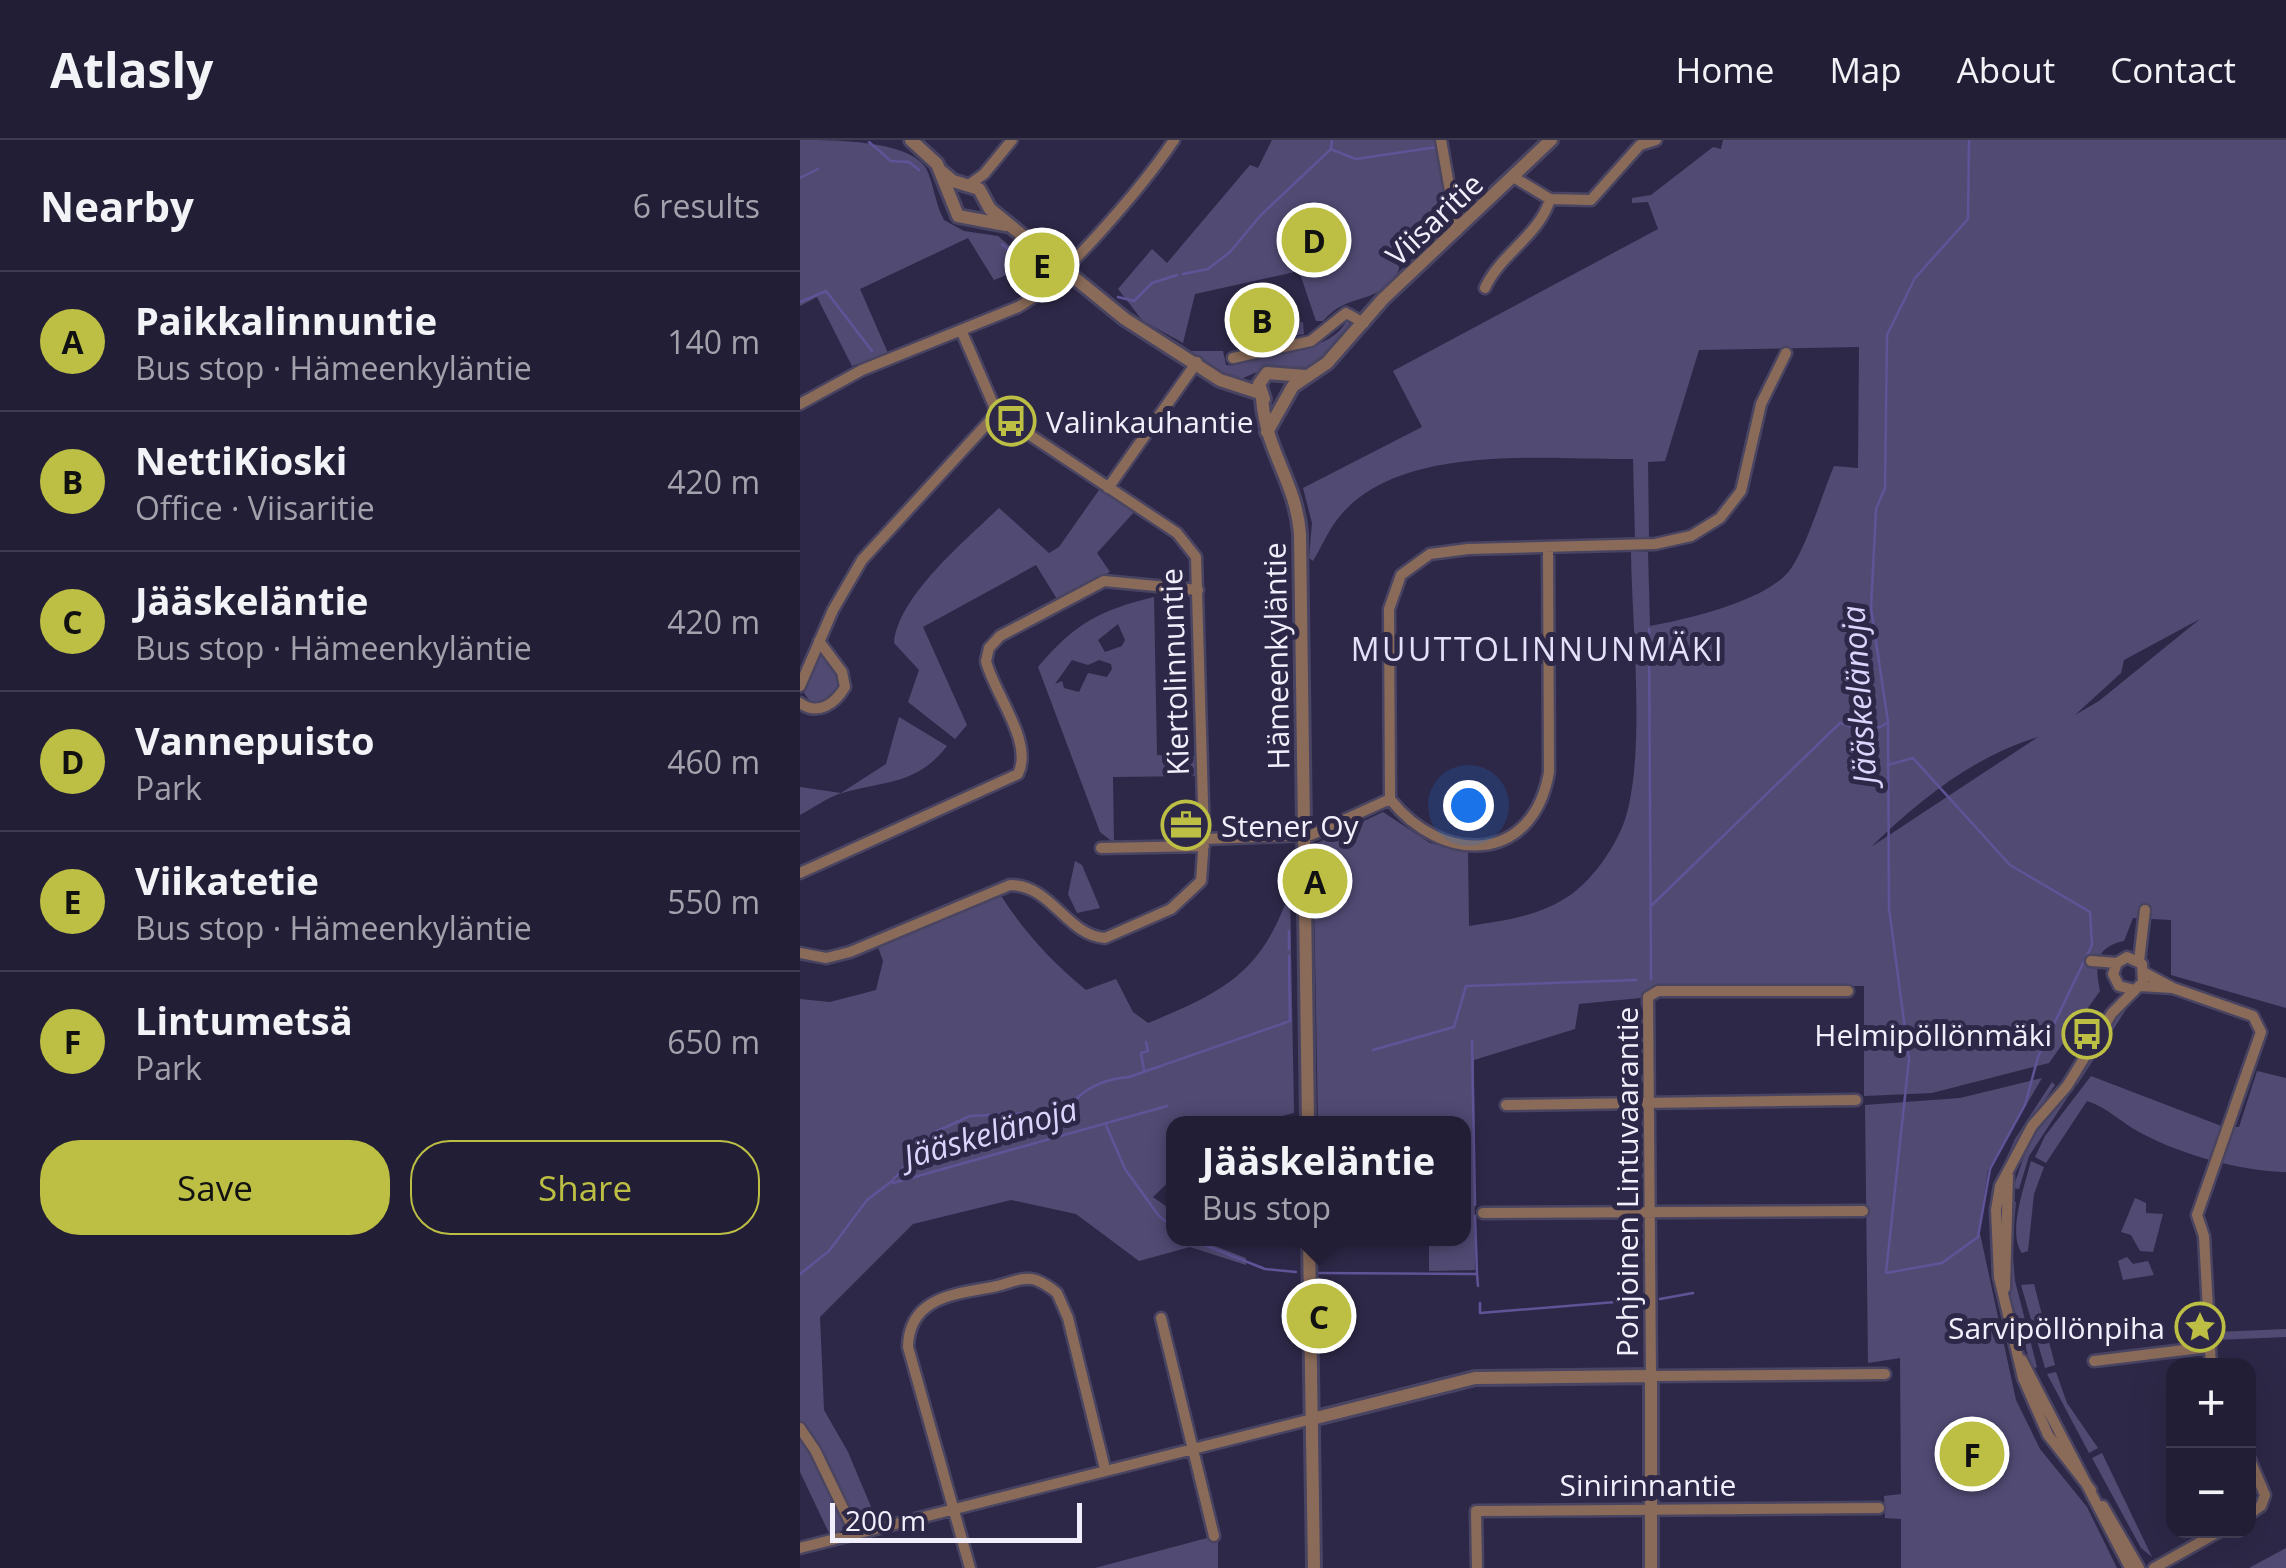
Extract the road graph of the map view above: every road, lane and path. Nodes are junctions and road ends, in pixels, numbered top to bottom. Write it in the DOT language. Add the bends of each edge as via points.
graph roads {
  1 [pos="911,140"];
  2 [pos="1012,140"];
  3 [pos="1174,140"];
  4 [pos="1441,140"];
  5 [pos="1551,140"];
  6 [pos="1656,140"];
  7 [pos="941,171"];
  8 [pos="1515,178"];
  9 [pos="975,190"];
  10 [pos="950,198"];
  11 [pos="1550,199"];
  12 [pos="971,218"];
  13 [pos="1011,226"];
  14 [pos="1457,231"];
  15 [pos="1065,270"];
  16 [pos="1484,288"];
  17 [pos="1364,322"];
  18 [pos="961,330"];
  19 [pos="1786,353"];
  20 [pos="1234,358"];
  21 [pos="1197,362"];
  22 [pos="1289,382"];
  23 [pos="1261,391"];
  24 [pos="1283,402"];
  25 [pos="800,404"];
  26 [pos="997,412"];
  27 [pos="1266,434"];
  28 [pos="1108,488"];
  29 [pos="1548,547"];
  30 [pos="1198,590"];
  31 [pos="820,641"];
  32 [pos="800,686"];
  33 [pos="800,703"];
  34 [pos="1390,799"];
  35 [pos="1304,836"];
  36 [pos="1204,842"];
  37 [pos="1100,848"];
  38 [pos="800,873"];
  39 [pos="2145,910"];
  40 [pos="800,953"];
  41 [pos="2124,964"];
  42 [pos="2145,973"];
  43 [pos="2130,987"];
  44 [pos="2173,988"];
  45 [pos="1848,991"];
  46 [pos="1856,1100"];
  47 [pos="1648,1102"];
  48 [pos="1506,1105"];
  49 [pos="1308,1116"];
  50 [pos="1863,1211"];
  51 [pos="1649,1212"];
  52 [pos="1483,1213"];
  53 [pos="1309,1246"];
  54 [pos="1161,1318"];
  55 [pos="2209,1346"];
  56 [pos="2211,1358"];
  57 [pos="2094,1362"];
  58 [pos="1885,1374"];
  59 [pos="1651,1376"];
  60 [pos="1312,1418"];
  61 [pos="800,1428"];
  62 [pos="1193,1447"];
  63 [pos="1105,1470"];
  64 [pos="2256,1474"];
  65 [pos="2099,1502"];
  66 [pos="1878,1508"];
  67 [pos="2256,1509"];
  68 [pos="954,1510"];
  69 [pos="1651,1510"];
  70 [pos="856,1534"];
  71 [pos="1214,1536"];
  72 [pos="2208,1538"];
  73 [pos="800,1548"];
  74 [pos="970,1568"];
  75 [pos="1314,1568"];
  76 [pos="1477,1568"];
  77 [pos="1652,1568"];
  78 [pos="2130,1568"];
  79 [pos="2140,1568"];
  80 [pos="2154,1568"];
  1 -- 7 [label="street"];
  2 -- 9 [label="street"];
  3 -- 15 [label="street"];
  4 -- 14 [label="street"];
  5 -- 8 [label="street, Viisaritie"];
  6 -- 11 [label="street" via="1640,146 1598,196"];
  7 -- 9 [label="street"];
  7 -- 10 [label="street"];
  8 -- 11 [label="street"];
  8 -- 14 [label="street, Viisaritie"];
  9 -- 10 [label="street"];
  9 -- 12 [label="street" via="980,213"];
  9 -- 13 [label="street"];
  10 -- 12 [label="street" via="958,216"];
  11 -- 16 [label="street" via="1541,220"];
  12 -- 13 [label="street"];
  13 -- 15 [label="street"];
  14 -- 17 [label="street, Viisaritie"];
  15 -- 18 [label="street" via="1026,302"];
  15 -- 21 [label="street" via="1126,320"];
  17 -- 20 [label="street" via="1346,313 1312,342"];
  17 -- 22 [label="street, Viisaritie" via="1326,363"];
  18 -- 25 [label="street" via="862,370"];
  18 -- 26 [label="street"];
  19 -- 29 [label="street" via="1761,404 1742,491 1720,518 1691,536 1655,544"];
  21 -- 23 [label="street"];
  21 -- 28 [label="street"];
  22 -- 23 [label="street" via="1272,372"];
  22 -- 24 [label="street"];
  23 -- 24 [label="street" via="1272,404"];
  23 -- 27 [label="street, Hämeenkyläntie"];
  24 -- 27 [label="street"];
  26 -- 28 [label="street, Kiertolinnuntie"];
  26 -- 31 [label="street" via="863,558"];
  27 -- 35 [label="street, Hämeenkyläntie" via="1299,520"];
  28 -- 30 [label="street, Kiertolinnuntie" via="1189,543 1198,562"];
  29 -- 34 [label="street" via="1430,554 1401,575 1388,608"];
  29 -- 34 [label="street" via="1549,772 1535,814 1509,837 1463,846 1421,830"];
  30 -- 36 [label="street, Kiertolinnuntie"];
  30 -- 38 [label="street" via="1104,581 995,641 986,662 1022,752 1014,778"];
  31 -- 32 [label="street"];
  31 -- 33 [label="street" via="845,687 827,706 814,710"];
  34 -- 35 [label="street"];
  35 -- 36 [label="street"];
  35 -- 49 [label="street, Hämeenkyläntie"];
  36 -- 37 [label="street"];
  36 -- 40 [label="street, Kiertolinnuntie" via="1201,880 1188,897 1107,938 1084,932 1031,888 1010,885 833,957"];
  39 -- 41 [label="street"];
  41 -- 42 [label="street"];
  41 -- 43 [label="street"];
  42 -- 43 [label="street"];
  42 -- 44 [label="street"];
  43 -- 44 [label="street"];
  43 -- 65 [label="street" via="2024,1138 1999,1192 1995,1224 2017,1350"];
  44 -- 55 [label="street" via="2246,1012 2260,1025 2198,1215"];
  45 -- 47 [label="street, Pohjoinen Lintuvaarantie" via="1650,994"];
  46 -- 47 [label="street"];
  47 -- 48 [label="street"];
  47 -- 51 [label="street, Pohjoinen Lintuvaarantie"];
  50 -- 51 [label="street"];
  51 -- 52 [label="street"];
  51 -- 59 [label="street, Pohjoinen Lintuvaarantie"];
  53 -- 60 [label="street"];
  54 -- 62 [label="street"];
  55 -- 56 [label="street"];
  55 -- 57 [label="street"];
  58 -- 59 [label="street"];
  59 -- 60 [label="street" via="1481,1378"];
  59 -- 69 [label="street, Pohjoinen Lintuvaarantie"];
  60 -- 62 [label="street"];
  60 -- 75 [label="street"];
  61 -- 70 [label="street"];
  62 -- 63 [label="street"];
  62 -- 71 [label="street"];
  63 -- 68 [label="street"];
  63 -- 68 [label="street" via="1057,1293 1027,1279 951,1292 928,1309 908,1347"];
  64 -- 67 [label="street" via="2265,1495"];
  65 -- 78 [label="street"];
  65 -- 79 [label="street"];
  66 -- 69 [label="street, Sinirinnantie"];
  68 -- 70 [label="street"];
  68 -- 74 [label="street"];
  69 -- 76 [label="street, Sinirinnantie" via="1476,1510"];
  69 -- 77 [label="street, Pohjoinen Lintuvaarantie"];
  70 -- 73 [label="street"];
  72 -- 80 [label="street"];
}
